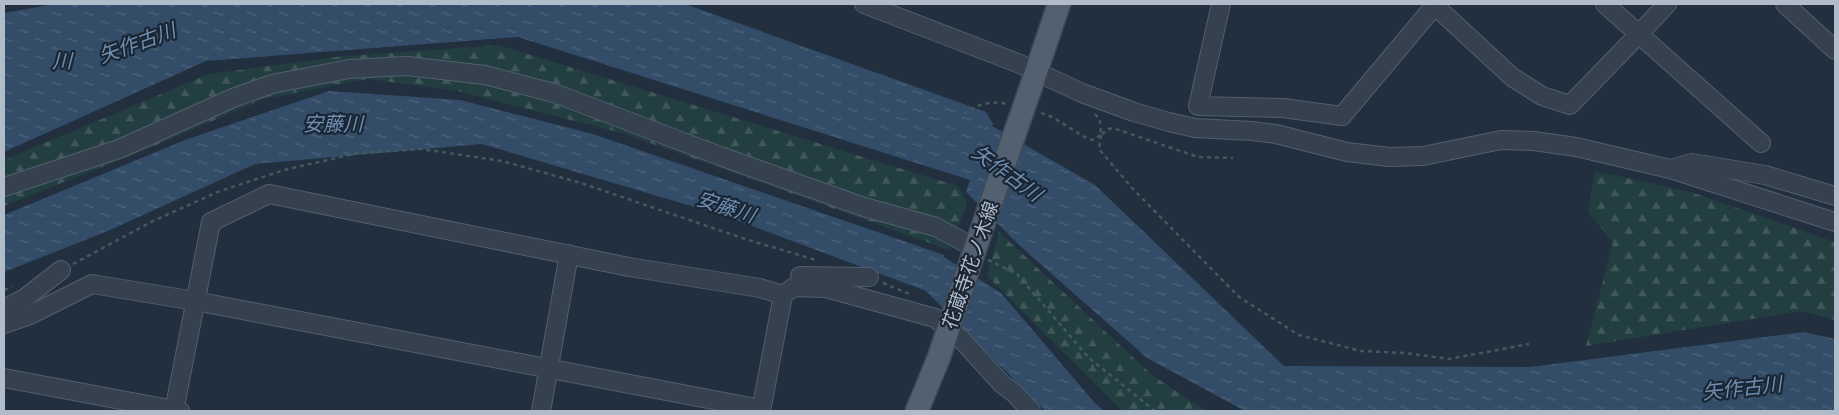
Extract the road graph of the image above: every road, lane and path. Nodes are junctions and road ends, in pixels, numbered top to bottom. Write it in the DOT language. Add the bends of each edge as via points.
graph roads {
  1 [pos="864,4"];
  2 [pos="1059,4"];
  3 [pos="1221,4"];
  4 [pos="1435,4"];
  5 [pos="1605,4"];
  6 [pos="1667,4"];
  7 [pos="1785,4"];
  8 [pos="1639,34"];
  9 [pos="1835,50"];
  10 [pos="1035,75"];
  11 [pos="1012,105"];
  12 [pos="1091,110"];
  13 [pos="1036,112"];
  14 [pos="964,114"];
  15 [pos="1101,135"];
  16 [pos="1761,143"];
  17 [pos="1233,158"];
  18 [pos="1670,169"];
  19 [pos="4,187"];
  20 [pos="1835,196"];
  21 [pos="1835,222"];
  22 [pos="975,248"];
  23 [pos="568,254"];
  24 [pos="816,260"];
  25 [pos="61,270"];
  26 [pos="869,277"];
  27 [pos="20,284"];
  28 [pos="4,290"];
  29 [pos="788,291"];
  30 [pos="914,295"];
  31 [pos="195,302"];
  32 [pos="4,309"];
  33 [pos="4,324"];
  34 [pos="949,324"];
  35 [pos="1529,344"];
  36 [pos="548,368"];
  37 [pos="4,378"];
  38 [pos="761,410"];
  39 [pos="176,411"];
  40 [pos="541,411"];
  41 [pos="917,411"];
  42 [pos="1031,411"];
  43 [pos="1155,411"];
  1 -- 10 [label="street"];
  2 -- 10 [label="main road, 花蔵寺花ノ木線"];
  3 -- 4 [label="street" via="1198,106 1283,108 1342,116"];
  4 -- 8 [label="street" via="1512,77 1542,96 1570,104"];
  5 -- 8 [label="street"];
  6 -- 8 [label="street"];
  7 -- 9 [label="street"];
  8 -- 16 [label="street"];
  10 -- 18 [label="street" via="1169,122 1195,128 1276,134 1347,152 1389,157 1423,156 1501,140 1534,141 1576,147"];
  10 -- 22 [label="main road, 花蔵寺花ノ木線, bridge"];
  11 -- 14 [label="path" via="1000,102 981,105"];
  12 -- 15 [label="path" via="1100,120"];
  13 -- 15 [label="path" via="1052,116 1088,139"];
  15 -- 17 [label="path" via="1113,128 1198,157"];
  15 -- 35 [label="path" via="1099,149 1133,189 1239,298 1299,335 1361,351 1449,359"];
  18 -- 20 [label="street" via="1692,163 1756,173"];
  18 -- 21 [label="street"];
  19 -- 22 [label="street" via="118,149 272,84 349,69 407,66 485,76 554,93 855,204 936,227"];
  22 -- 34 [label="main road, 花蔵寺花ノ木線"];
  22 -- 43 [label="path" via="1017,274 1088,358"];
  23 -- 29 [label="street" via="629,267"];
  23 -- 31 [label="street" via="268,194 211,222"];
  23 -- 36 [label="street"];
  24 -- 25 [label="path" via="572,180 502,161 422,149 358,152 284,170 220,191 153,221"];
  25 -- 32 [label="street" via="25,298"];
  26 -- 29 [label="street" via="800,275"];
  26 -- 30 [label="path"];
  27 -- 28 [label="path"];
  29 -- 34 [label="street" via="826,288"];
  29 -- 38 [label="street"];
  31 -- 33 [label="street" via="92,284"];
  31 -- 36 [label="street"];
  31 -- 39 [label="street"];
  34 -- 41 [label="main road, 花蔵寺花ノ木線"];
  34 -- 42 [label="street" via="1002,384"];
  36 -- 38 [label="street"];
  36 -- 40 [label="street"];
  37 -- 39 [label="street"];
}
